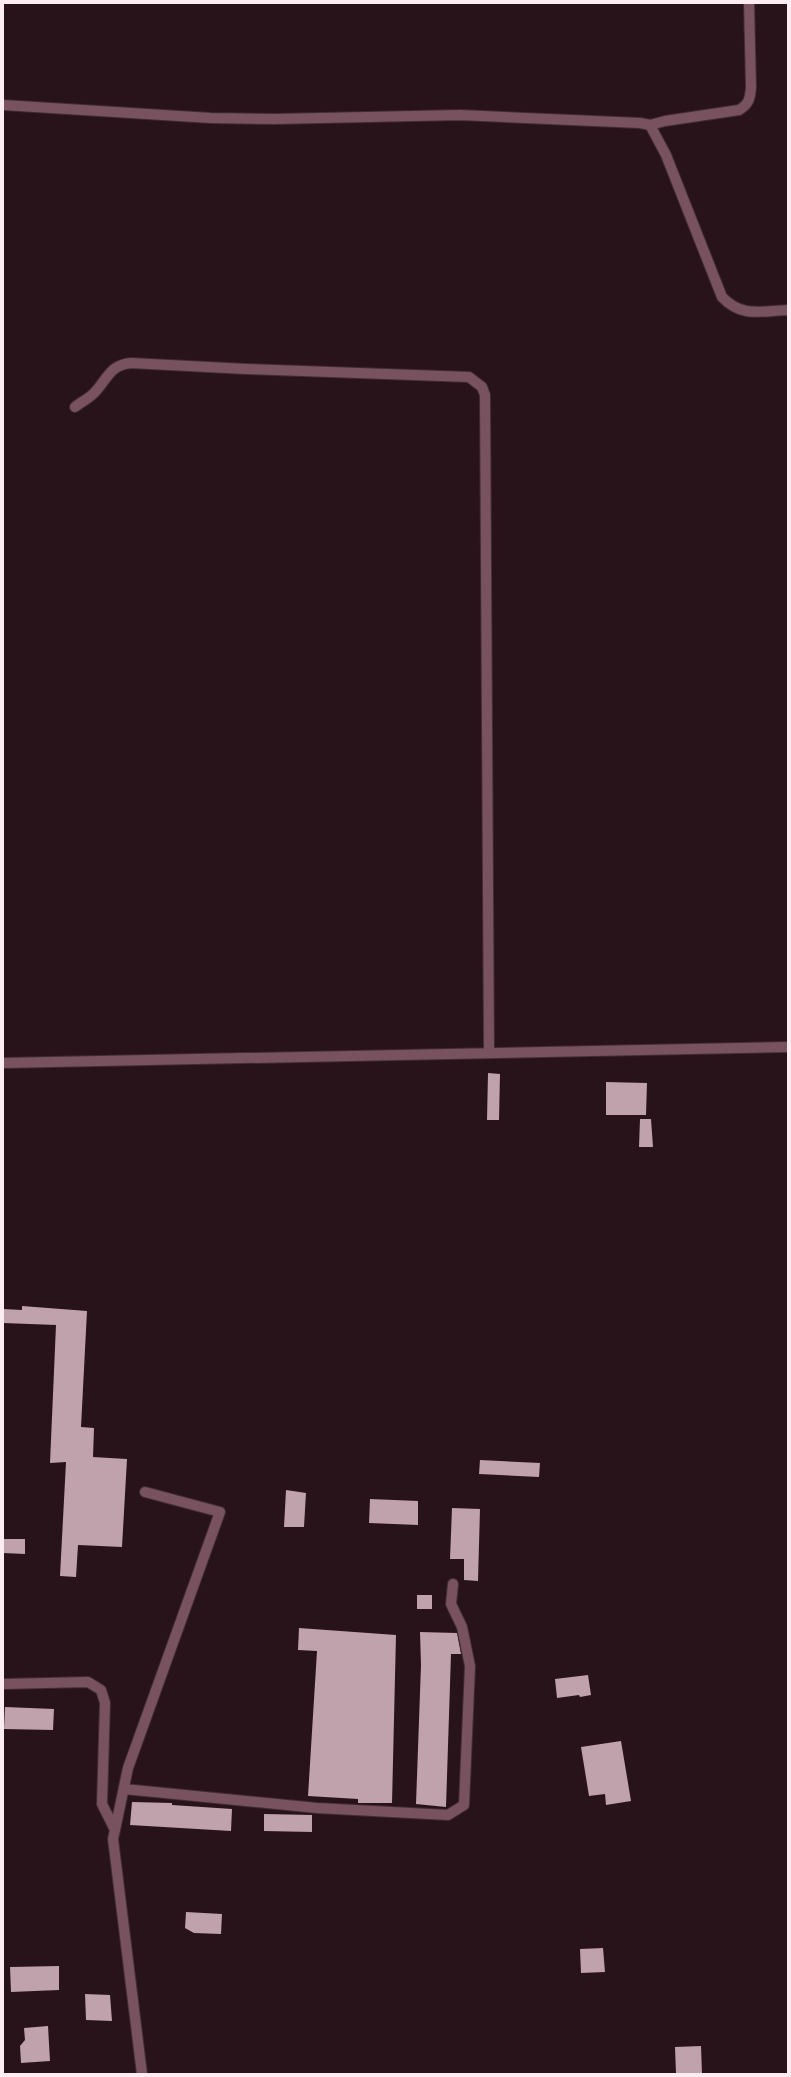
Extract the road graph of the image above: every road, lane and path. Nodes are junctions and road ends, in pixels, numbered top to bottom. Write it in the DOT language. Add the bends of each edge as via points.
graph roads {
  1 [pos="749,3"];
  2 [pos="3,105"];
  3 [pos="650,125"];
  4 [pos="788,310"];
  5 [pos="75,407"];
  6 [pos="788,1048"];
  7 [pos="489,1052"];
  8 [pos="3,1063"];
  9 [pos="145,1492"];
  10 [pos="453,1584"];
  11 [pos="3,1684"];
  12 [pos="124,1789"];
  13 [pos="115,1830"];
  14 [pos="142,2074"];
  1 -- 3 [label="street" via="751,87 747,106 739,110 665,120"];
  2 -- 3 [label="street" via="211,118 460,115"];
  3 -- 4 [label="street" via="666,154 722,297 731,306 744,312"];
  5 -- 7 [label="street" via="95,393 109,373 121,364 131,363 469,376 482,387 485,395"];
  6 -- 7 [label="street"];
  7 -- 8 [label="street"];
  9 -- 12 [label="street" via="220,1512 128,1768"];
  10 -- 12 [label="street" via="451,1604 462,1627 470,1666 464,1805 448,1815 318,1808"];
  11 -- 13 [label="street" via="88,1682 101,1690 105,1703 102,1804"];
  12 -- 13 [label="street"];
  13 -- 14 [label="street" via="113,1839"];
}
